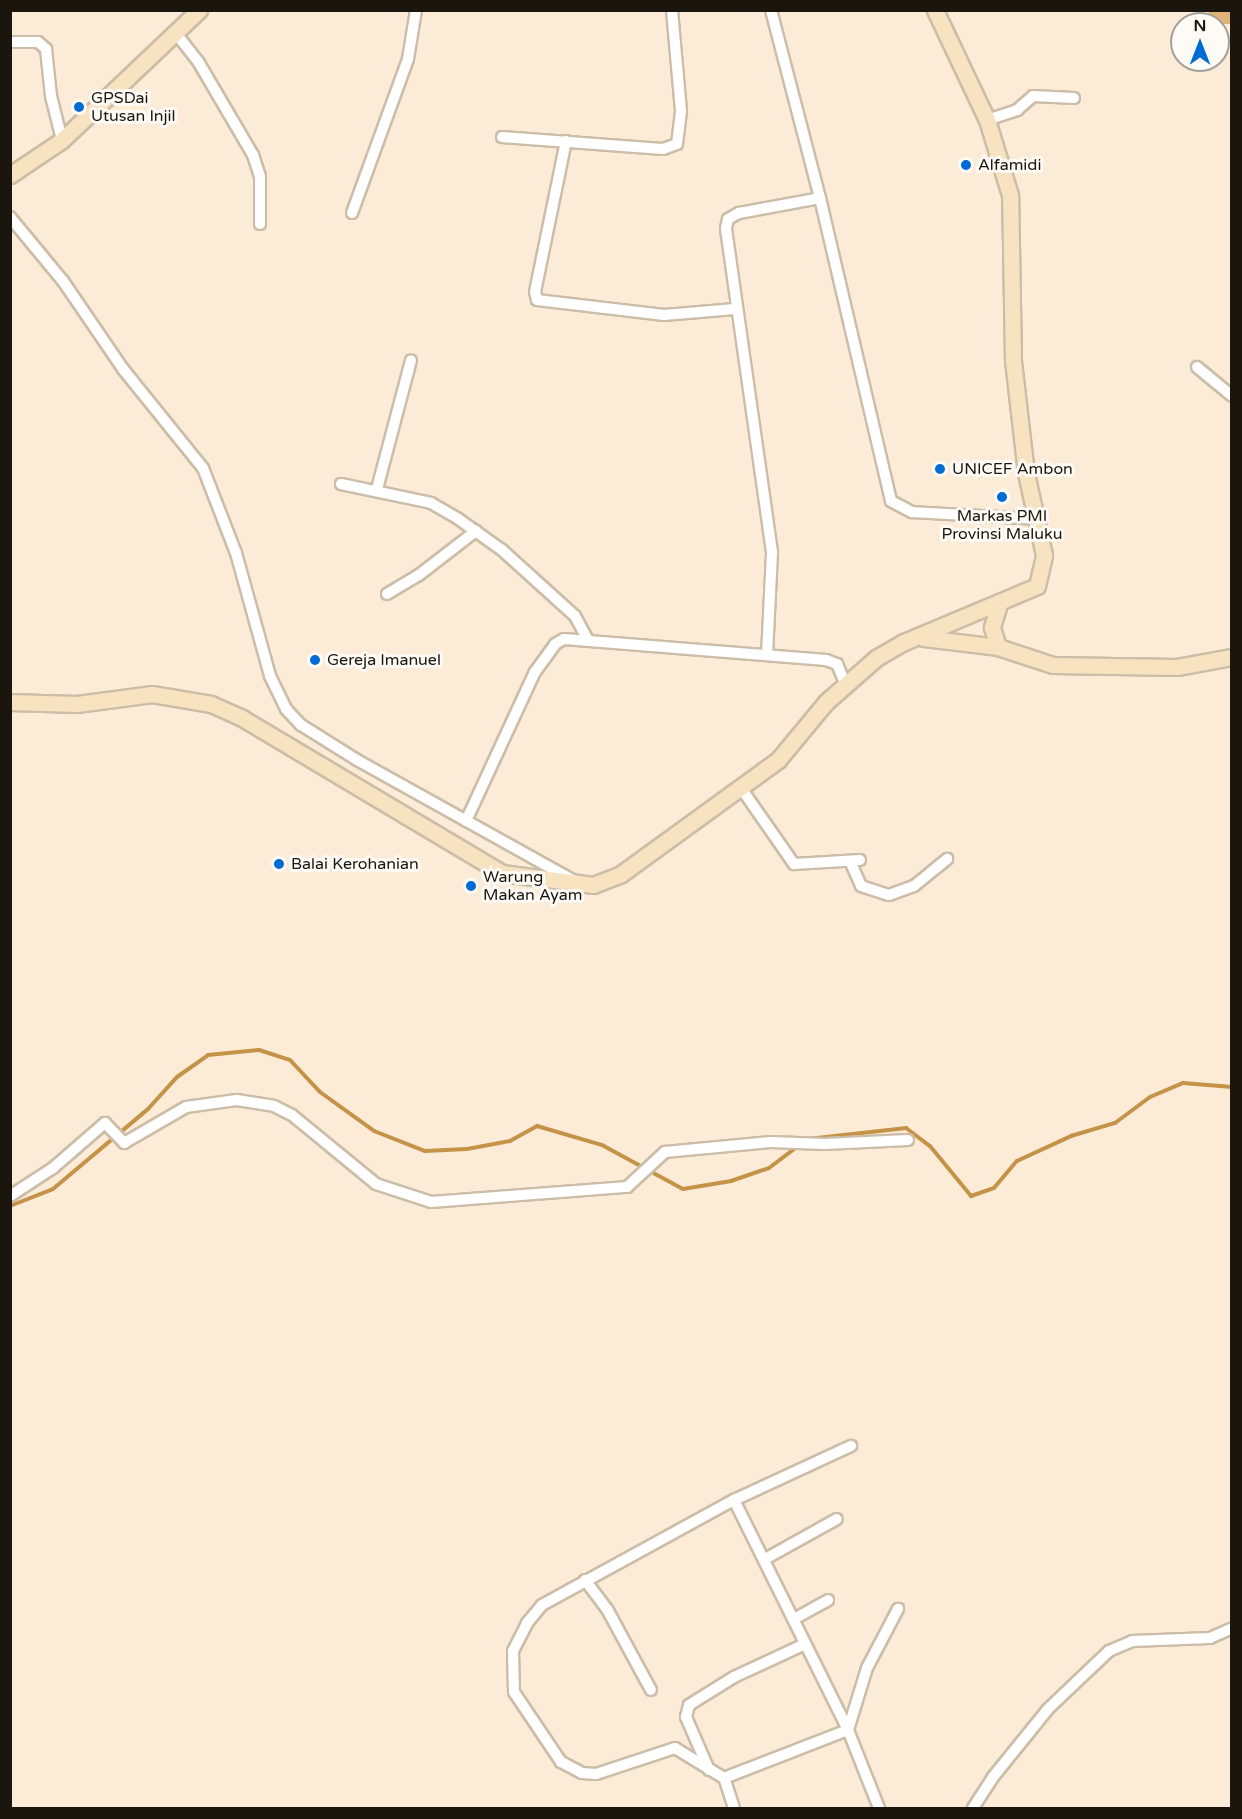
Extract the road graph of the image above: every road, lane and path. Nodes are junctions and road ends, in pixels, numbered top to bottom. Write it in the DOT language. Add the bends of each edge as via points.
graph roads {
  1 [pos="199,10"];
  2 [pos="416,10"];
  3 [pos="672,10"];
  4 [pos="771,10"];
  5 [pos="935,10"];
  6 [pos="175,32"];
  7 [pos="10,42"];
  8 [pos="1074,98"];
  9 [pos="987,120"];
  10 [pos="502,137"];
  11 [pos="62,140"];
  12 [pos="566,141"];
  13 [pos="10,175"];
  14 [pos="820,198"];
  15 [pos="352,213"];
  16 [pos="10,218"];
  17 [pos="260,224"];
  18 [pos="735,309"];
  19 [pos="411,360"];
  20 [pos="1197,367"];
  21 [pos="1232,396"];
  22 [pos="341,484"];
  23 [pos="377,489"];
  24 [pos="1039,519"];
  25 [pos="476,531"];
  26 [pos="387,594"];
  27 [pos="999,604"];
  28 [pos="919,638"];
  29 [pos="587,639"];
  30 [pos="998,647"];
  31 [pos="767,655"];
  32 [pos="1232,657"];
  33 [pos="845,683"];
  34 [pos="10,702"];
  35 [pos="741,788"];
  36 [pos="466,821"];
  37 [pos="947,859"];
  38 [pos="579,885"];
  39 [pos="908,1140"];
  40 [pos="10,1196"];
  41 [pos="851,1446"];
  42 [pos="734,1500"];
  43 [pos="837,1519"];
  44 [pos="765,1558"];
  45 [pos="585,1580"];
  46 [pos="828,1600"];
  47 [pos="898,1609"];
  48 [pos="794,1619"];
  49 [pos="1232,1628"];
  50 [pos="805,1644"];
  51 [pos="651,1690"];
  52 [pos="848,1730"];
  53 [pos="709,1770"];
  54 [pos="724,1778"];
  55 [pos="734,1809"];
  56 [pos="879,1809"];
  57 [pos="973,1809"];
  1 -- 6 [label="street"];
  2 -- 15 [label="street" via="408,59"];
  3 -- 12 [label="street" via="681,111 677,144 663,149"];
  4 -- 14 [label="street"];
  5 -- 9 [label="street"];
  6 -- 11 [label="street"];
  6 -- 17 [label="street" via="205,72 253,155 260,177"];
  7 -- 11 [label="street" via="38,42 46,49 51,96"];
  8 -- 9 [label="street" via="1033,96 1017,110"];
  9 -- 24 [label="street" via="1010,195 1013,360 1026,473"];
  10 -- 12 [label="street"];
  11 -- 13 [label="street"];
  12 -- 18 [label="street" via="535,292 537,300 664,315"];
  14 -- 18 [label="street" via="739,213 728,219"];
  14 -- 24 [label="street" via="891,501 912,512"];
  16 -- 36 [label="street" via="63,281 123,369 203,468 236,553 270,676 286,709 326,742"];
  18 -- 31 [label="street" via="772,552"];
  19 -- 23 [label="street"];
  20 -- 21 [label="street"];
  22 -- 23 [label="street"];
  23 -- 25 [label="street" via="431,503"];
  24 -- 27 [label="street" via="1044,555 1037,586"];
  25 -- 26 [label="street"];
  25 -- 29 [label="street" via="579,620"];
  27 -- 28 [label="street"];
  27 -- 30 [label="street" via="992,627"];
  28 -- 30 [label="street"];
  28 -- 33 [label="street" via="890,649"];
  29 -- 31 [label="street"];
  29 -- 36 [label="street" via="560,641 541,662"];
  30 -- 32 [label="street" via="1053,665 1177,667"];
  31 -- 33 [label="street" via="832,662"];
  33 -- 35 [label="street" via="778,760"];
  34 -- 38 [label="street" via="76,704 152,694 211,704 242,717 502,873"];
  35 -- 37 [label="street" via="794,864 855,860 861,886 889,895 914,886"];
  35 -- 38 [label="street" via="621,874 603,883"];
  36 -- 38 [label="street"];
  39 -- 40 [label="street" via="794,1142 665,1152 627,1187 445,1203 418,1200 376,1184 292,1115 254,1101 186,1107 122,1143 106,1123 53,1168"];
  41 -- 42 [label="street"];
  42 -- 44 [label="street"];
  42 -- 45 [label="street"];
  43 -- 44 [label="street"];
  44 -- 48 [label="street"];
  45 -- 51 [label="street" via="616,1624"];
  45 -- 53 [label="street" via="542,1605 513,1650 512,1682 531,1720 561,1762 582,1773 608,1773 670,1748"];
  46 -- 48 [label="street"];
  47 -- 52 [label="street" via="867,1668"];
  48 -- 50 [label="street"];
  49 -- 57 [label="street" via="1210,1638 1132,1641 1109,1650 1048,1709 993,1777"];
  50 -- 52 [label="street"];
  50 -- 53 [label="street" via="734,1677 689,1705 686,1717"];
  52 -- 54 [label="street"];
  52 -- 56 [label="street"];
  53 -- 54 [label="street"];
  54 -- 55 [label="street"];
}
